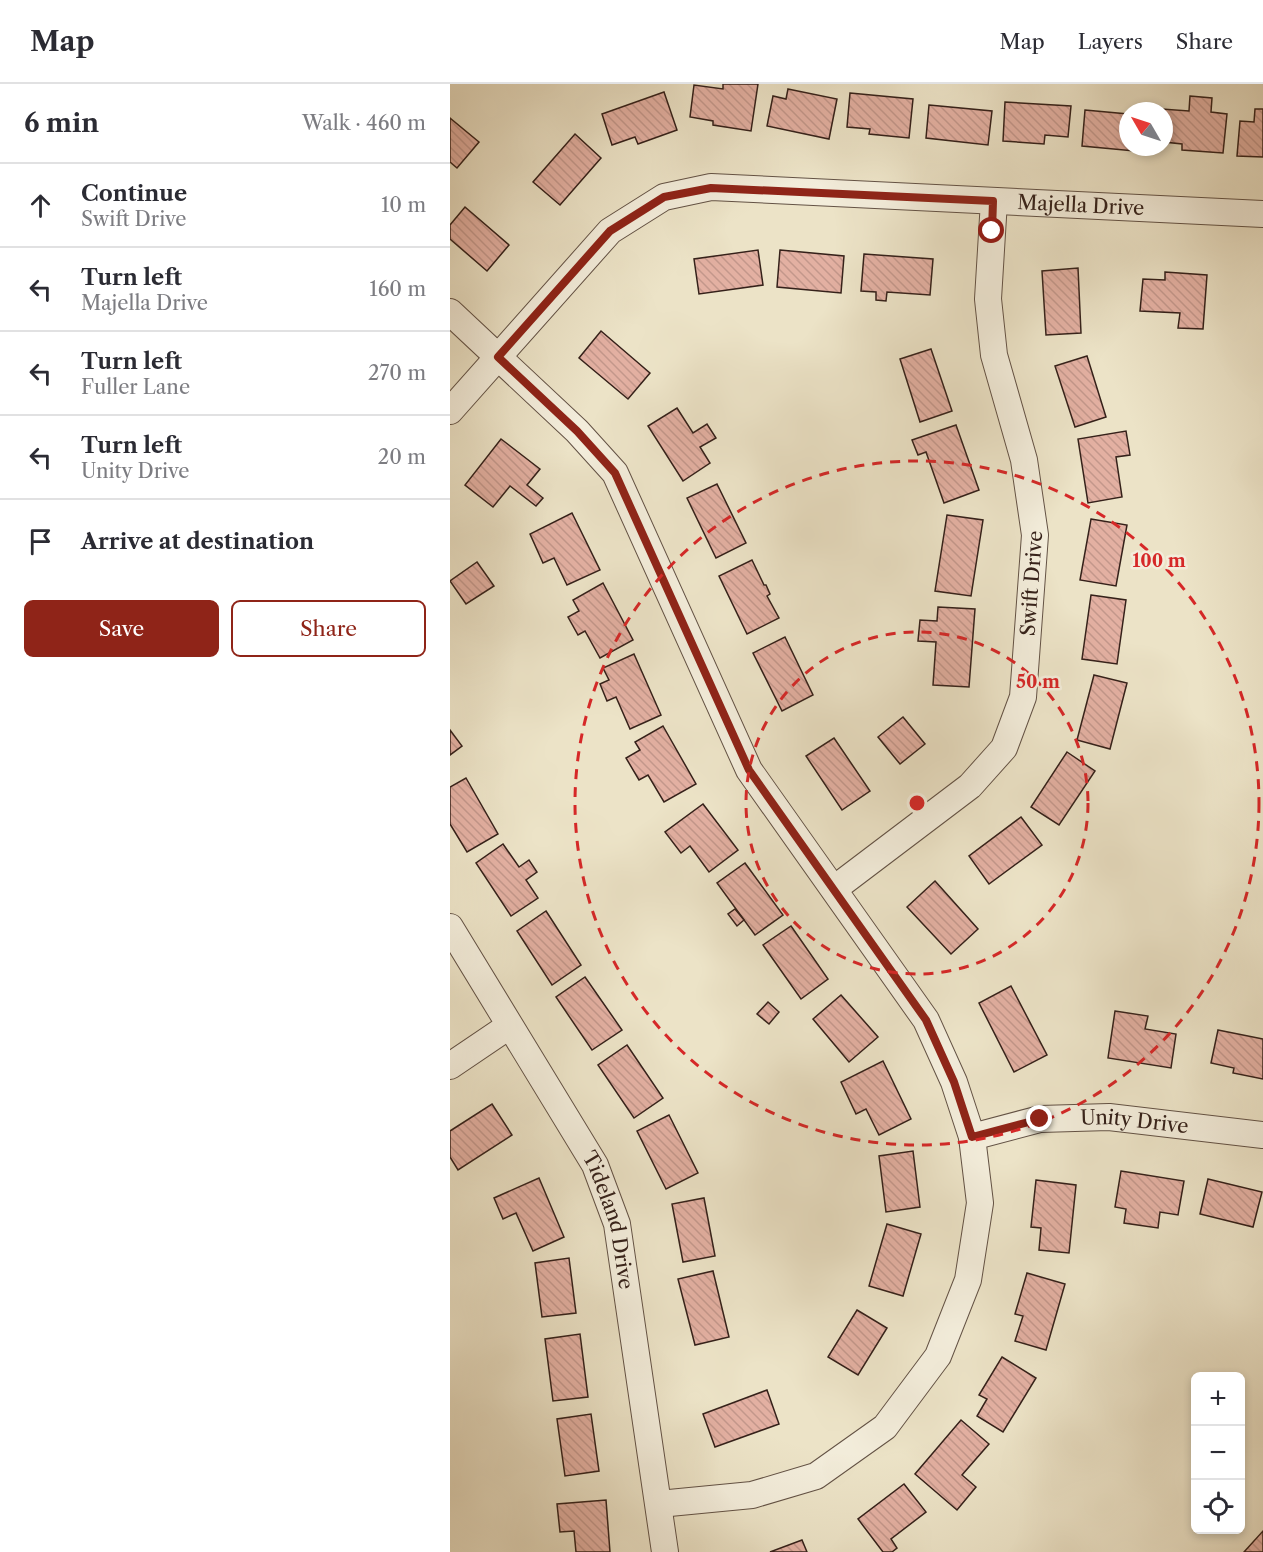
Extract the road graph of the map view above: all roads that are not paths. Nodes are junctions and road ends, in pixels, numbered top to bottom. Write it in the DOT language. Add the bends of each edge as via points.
graph roads {
  1 [pos="993,201"];
  2 [pos="1263,214"];
  3 [pos="450,312"];
  4 [pos="498,357"];
  5 [pos="450,411"];
  6 [pos="834,888"];
  7 [pos="450,927"];
  8 [pos="509,1026"];
  9 [pos="450,1066"];
  10 [pos="1263,1135"];
  11 [pos="972,1137"];
  12 [pos="658,1504"];
  13 [pos="665,1552"];
  1 -- 2 [label="street, Majella Drive"];
  1 -- 4 [label="street, Majella Drive" via="711,188 664,197 610,231"];
  1 -- 6 [label="street, Swift Drive" via="988,299 994,355 1024,460 1035,535 1023,697 1004,748 970,786"];
  3 -- 4 [label="street"];
  4 -- 5 [label="street, Majella Drive"];
  4 -- 6 [label="street" via="577,431 615,473 749,770"];
  6 -- 11 [label="street" via="926,1020 954,1082"];
  7 -- 8 [label="street, Tideland Drive"];
  8 -- 9 [label="street"];
  8 -- 12 [label="street, Tideland Drive" via="595,1165 617,1224"];
  10 -- 11 [label="street, Unity Drive" via="1108,1117 1040,1119"];
  11 -- 12 [label="street" via="980,1203 968,1280 938,1356 885,1427 816,1476 752,1495"];
  12 -- 13 [label="street, Tideland Drive"];
}
